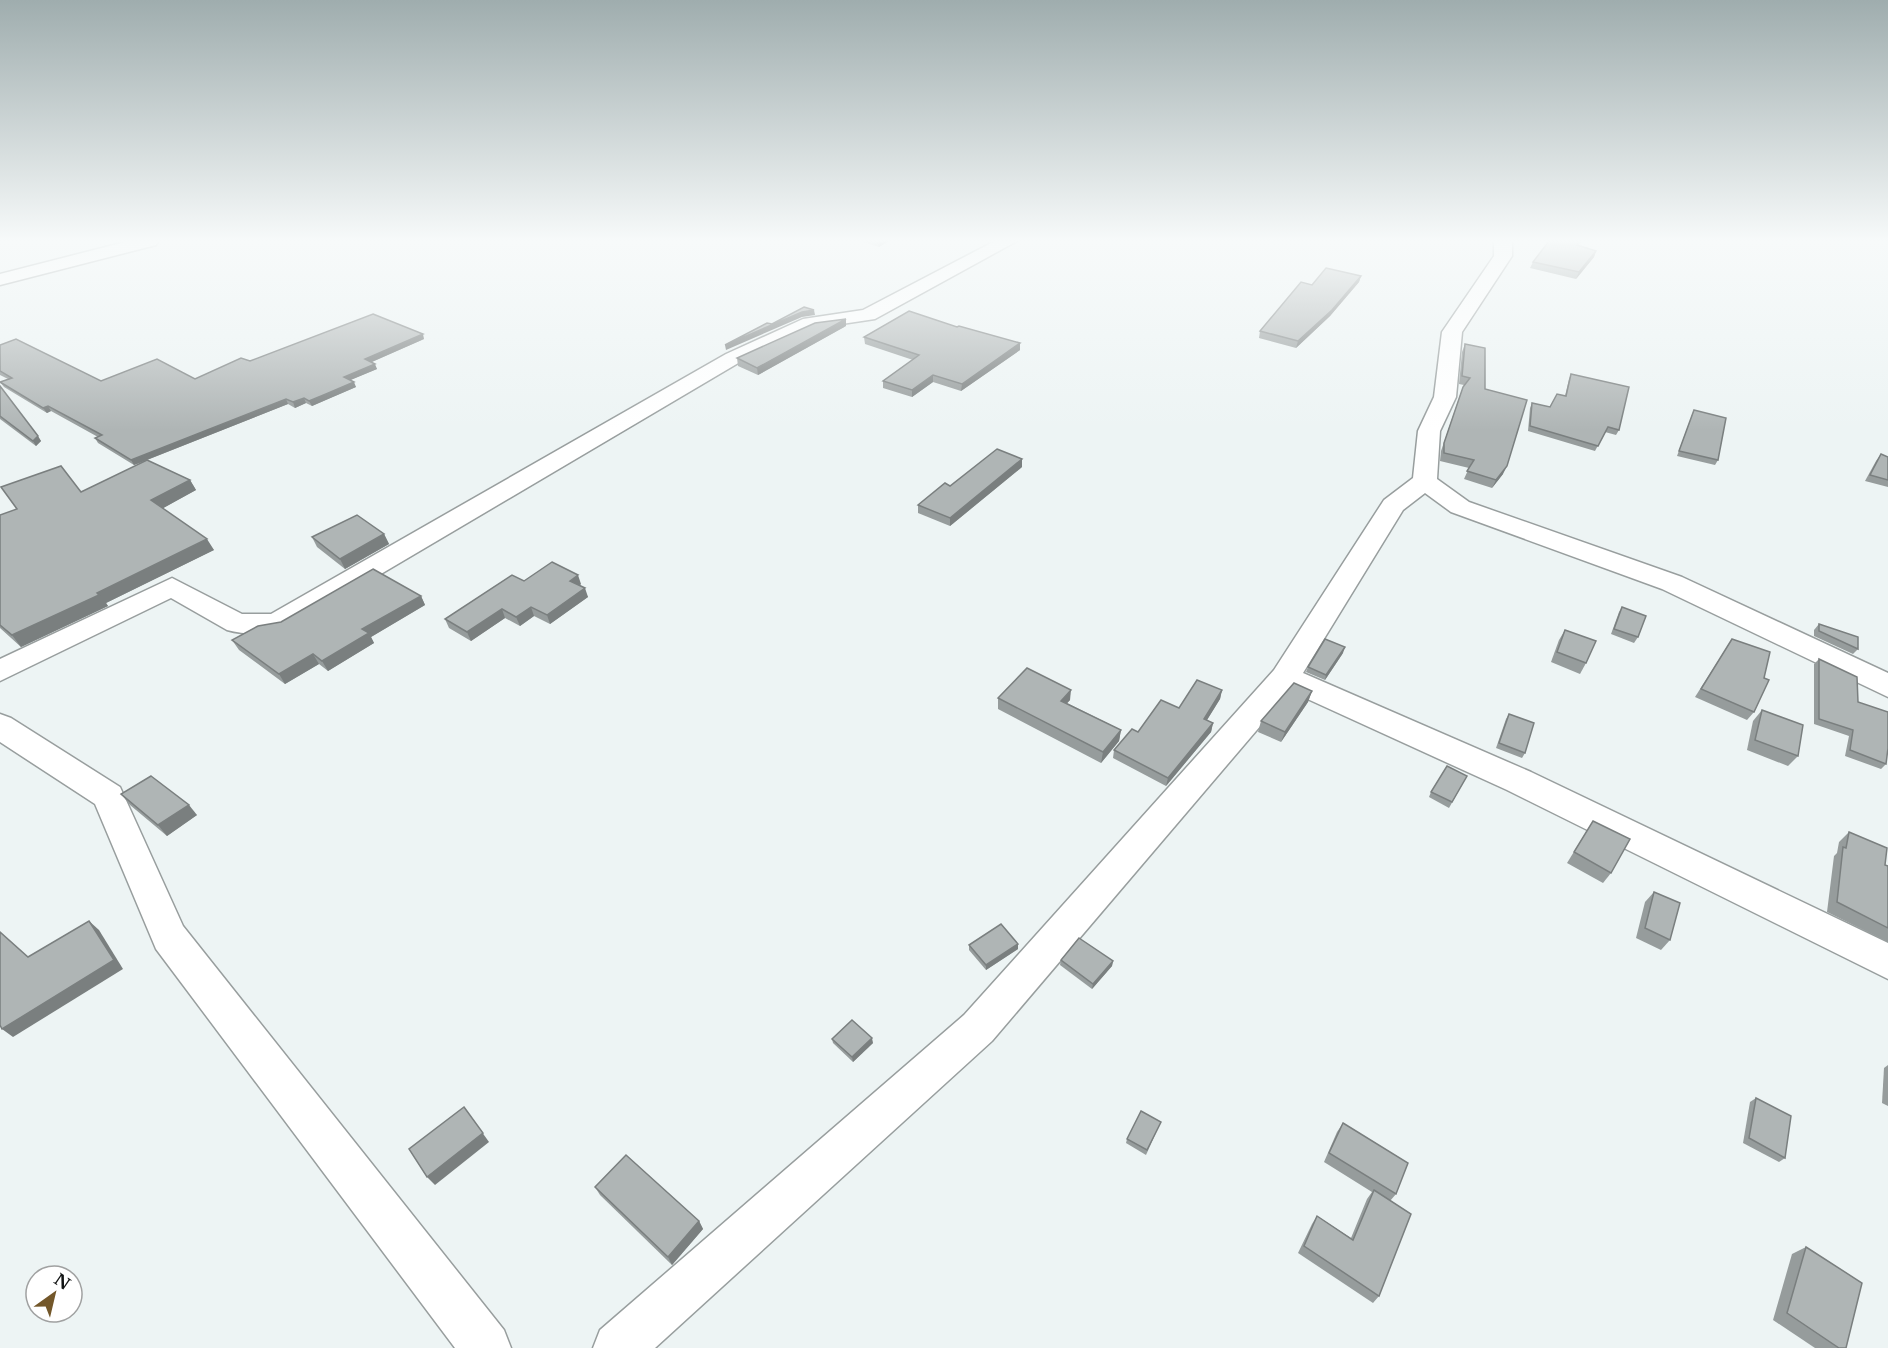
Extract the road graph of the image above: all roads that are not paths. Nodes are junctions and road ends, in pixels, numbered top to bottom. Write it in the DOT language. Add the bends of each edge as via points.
graph roads {
  1 [pos="888,304"];
  2 [pos="1471,304"];
  3 [pos="1425,481"];
  4 [pos="0,671"];
  5 [pos="1285,677"];
  6 [pos="1888,686"];
  7 [pos="0,726"];
  8 [pos="1888,962"];
  9 [pos="486,1348"];
  10 [pos="618,1348"];
  1 -- 4 [label="street" via="868,315 810,322 733,358 276,623 237,623 172,587"];
  2 -- 3 [label="street" via="1452,332 1445,397 1429,431"];
  3 -- 5 [label="street" via="1393,505"];
  3 -- 6 [label="street" via="1460,507 1672,583"];
  5 -- 8 [label="street" via="1519,782"];
  5 -- 10 [label="street" via="978,1028"];
  7 -- 9 [label="street" via="108,796 169,937"];
}
